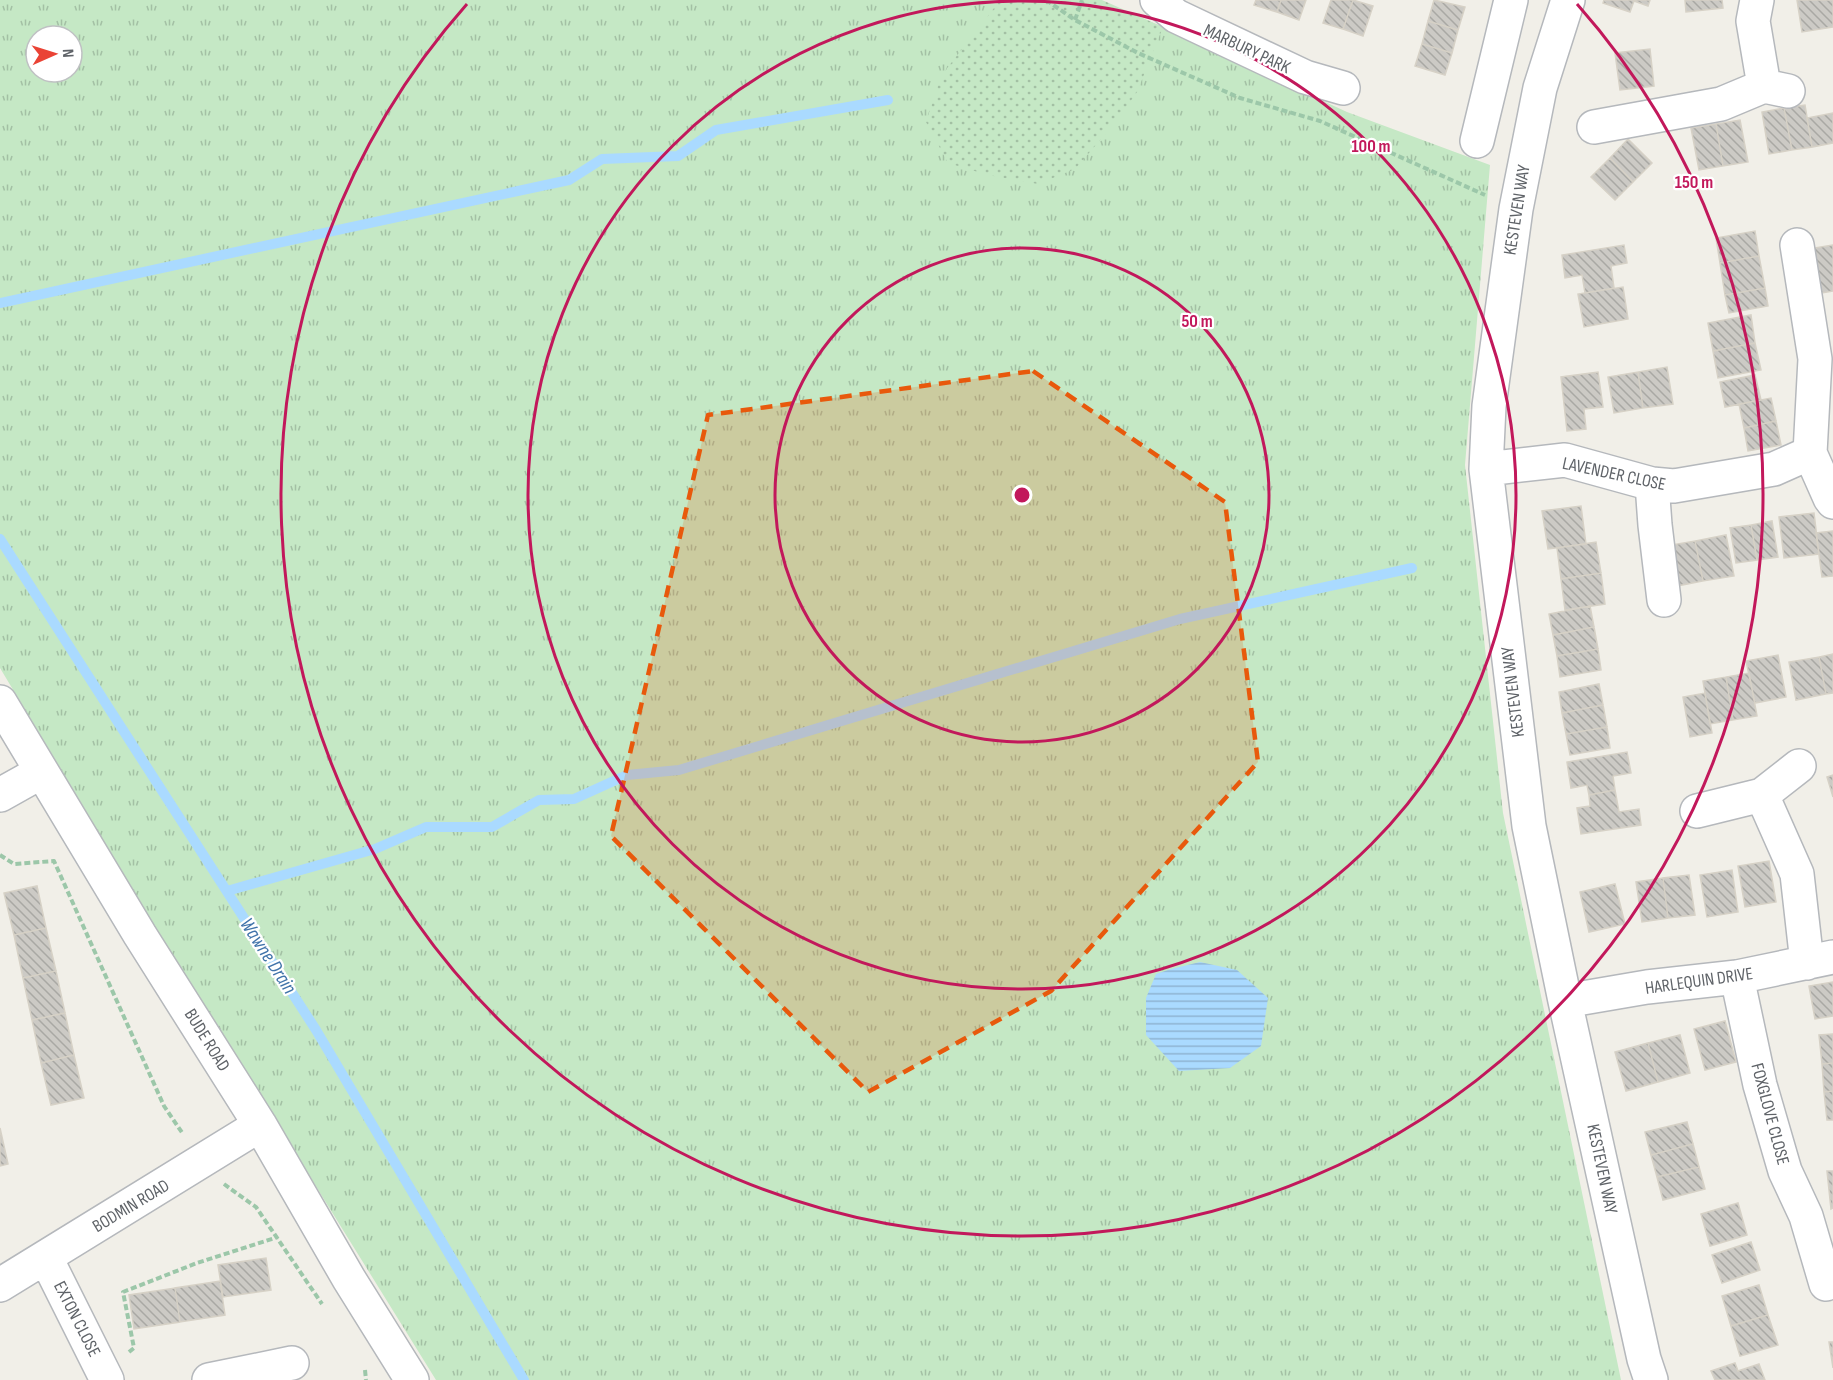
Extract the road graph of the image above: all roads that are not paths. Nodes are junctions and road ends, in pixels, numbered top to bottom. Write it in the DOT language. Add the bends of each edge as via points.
graph roads {
  1 [pos="1157,0"];
  2 [pos="1510,0"];
  3 [pos="1568,0"];
  4 [pos="1757,0"];
  5 [pos="1342,88"];
  6 [pos="1594,127"];
  7 [pos="1477,141"];
  8 [pos="1797,245"];
  9 [pos="1824,357"];
  10 [pos="1810,453"];
  11 [pos="1486,470"];
  12 [pos="1652,484"];
  13 [pos="1831,500"];
  14 [pos="1664,600"];
  15 [pos="0,702"];
  16 [pos="1799,766"];
  17 [pos="41,772"];
  18 [pos="0,795"];
  19 [pos="1761,795"];
  20 [pos="1697,811"];
  21 [pos="1820,960"];
  22 [pos="1737,977"];
  23 [pos="1565,1001"];
  24 [pos="260,1125"];
  25 [pos="1825,1246"];
  26 [pos="46,1258"];
  27 [pos="1826,1284"];
  28 [pos="0,1285"];
  29 [pos="292,1363"];
  30 [pos="104,1374"];
  31 [pos="209,1380"];
  32 [pos="412,1380"];
  33 [pos="1651,1380"];
  1 -- 5 [label="street, MARBURY PARK" via="1176,16 1305,76"];
  2 -- 7 [label="street"];
  3 -- 11 [label="street, KESTEVEN WAY" via="1540,88 1516,209 1489,406"];
  4 -- 6 [label="street" via="1754,21 1776,89 1722,104"];
  8 -- 9 [label="street"];
  9 -- 10 [label="street"];
  10 -- 12 [label="street, LAVENDER CLOSE" via="1774,469 1674,486"];
  10 -- 13 [label="street"];
  11 -- 12 [label="street, LAVENDER CLOSE" via="1565,460"];
  11 -- 23 [label="street, KESTEVEN WAY" via="1529,826"];
  12 -- 14 [label="street"];
  15 -- 17 [label="street, BUDE ROAD"];
  16 -- 19 [label="street"];
  17 -- 18 [label="street"];
  17 -- 24 [label="street, BUDE ROAD"];
  19 -- 20 [label="street"];
  19 -- 21 [label="street" via="1797,874"];
  21 -- 22 [label="street, HARLEQUIN DRIVE"];
  22 -- 23 [label="street, HARLEQUIN DRIVE"];
  22 -- 25 [label="street, FOXGLOVE CLOSE" via="1760,1085 1785,1171"];
  23 -- 33 [label="street, KESTEVEN WAY"];
  24 -- 26 [label="street, BODMIN ROAD"];
  24 -- 32 [label="street, BUDE ROAD"];
  25 -- 27 [label="street, FOXGLOVE CLOSE"];
  26 -- 28 [label="street, BODMIN ROAD"];
  26 -- 30 [label="street, EXTON CLOSE"];
  29 -- 31 [label="street"];
}
